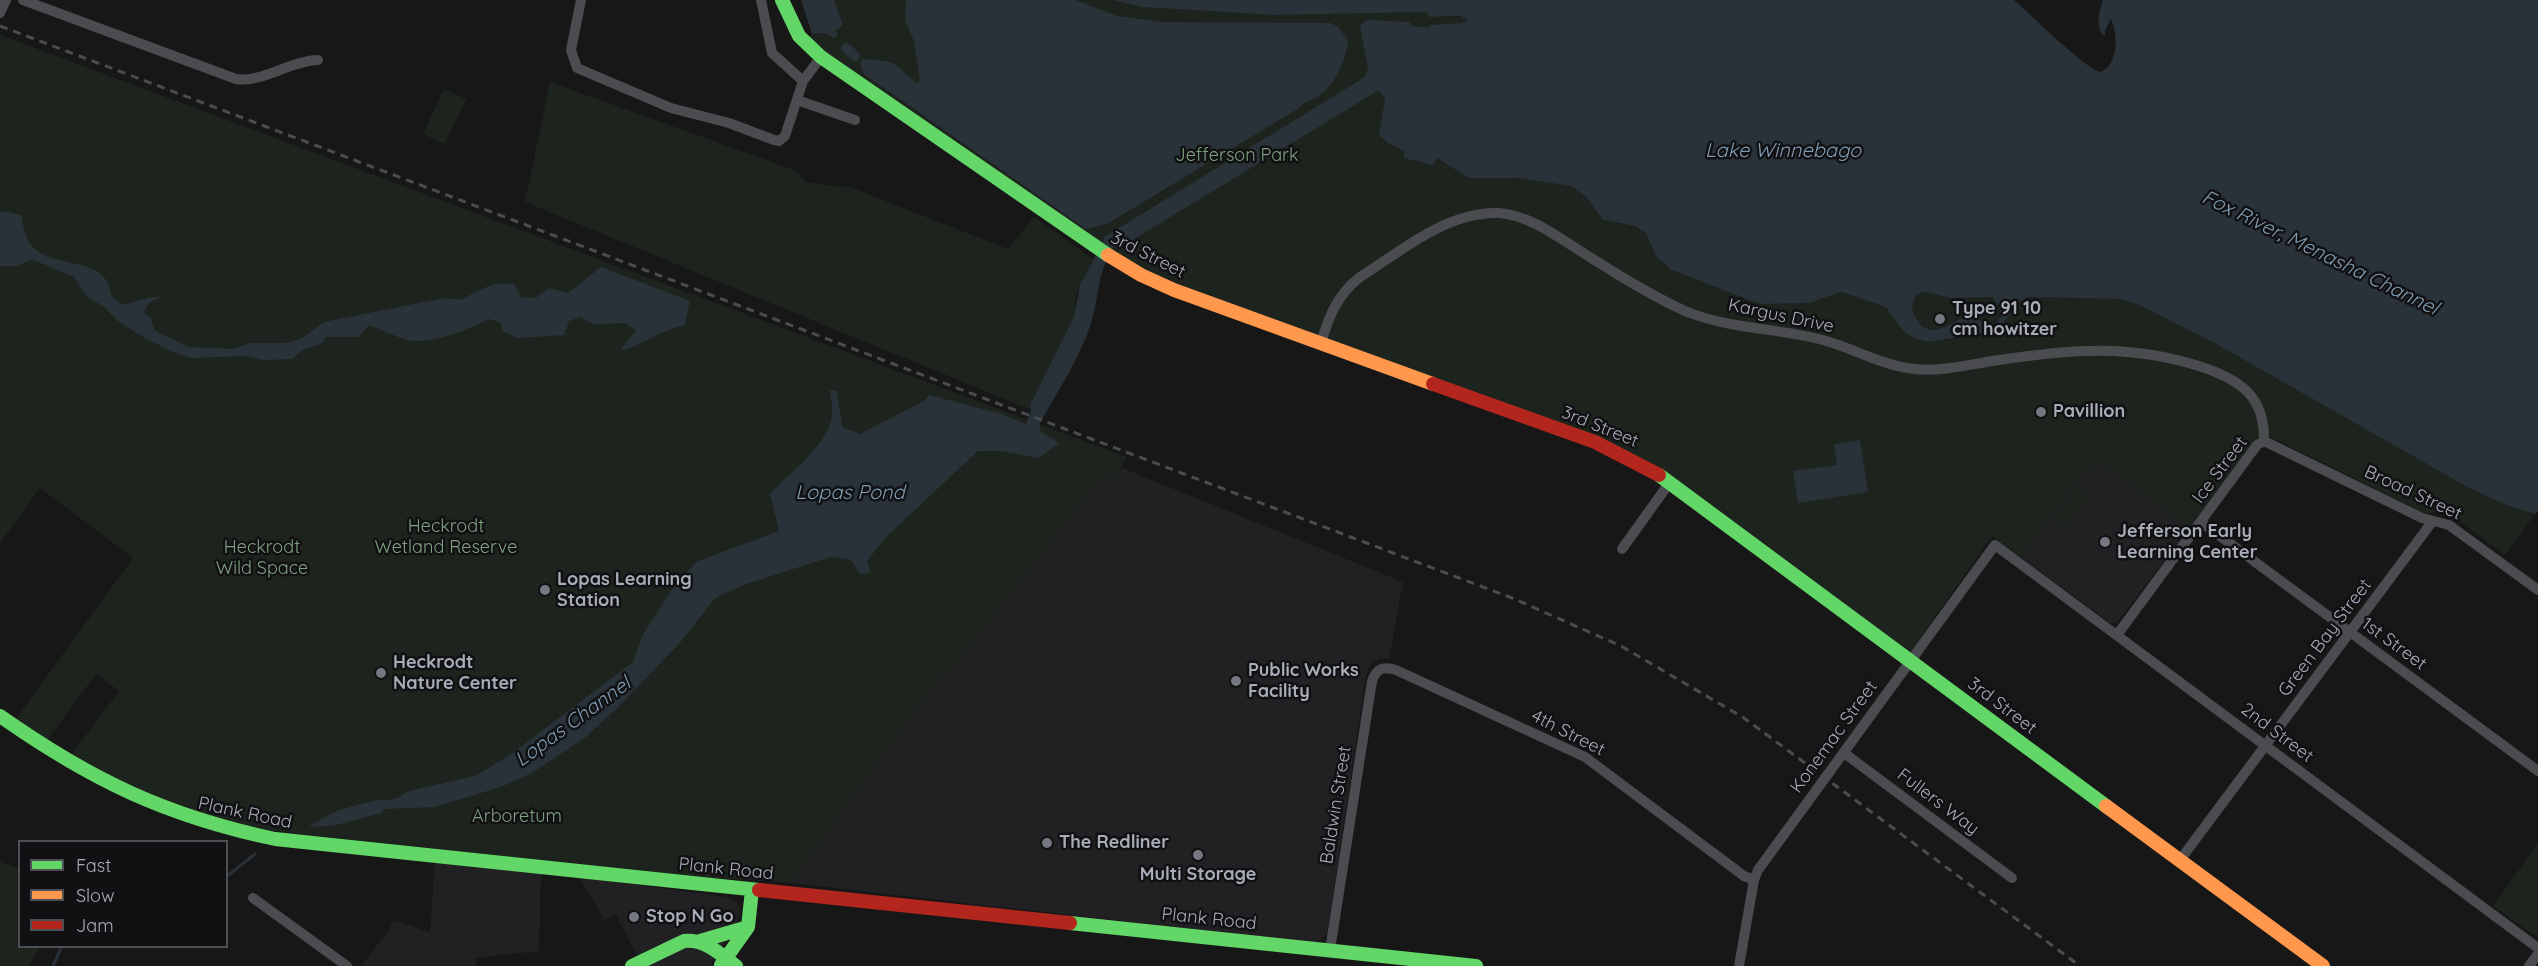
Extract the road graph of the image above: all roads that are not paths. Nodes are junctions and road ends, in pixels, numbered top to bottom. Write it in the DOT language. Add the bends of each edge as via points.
graph roads {
  1 [pos="6,0"];
  2 [pos="23,0"];
  3 [pos="581,0"];
  4 [pos="761,0"];
  5 [pos="782,0"];
  6 [pos="0,13"];
  7 [pos="821,57"];
  8 [pos="318,60"];
  9 [pos="803,81"];
  10 [pos="797,100"];
  11 [pos="855,120"];
  12 [pos="1321,343"];
  13 [pos="2264,441"];
  14 [pos="1670,482"];
  15 [pos="2201,522"];
  16 [pos="2432,522"];
  17 [pos="1995,545"];
  18 [pos="1622,549"];
  19 [pos="2538,590"];
  20 [pos="2349,632"];
  21 [pos="2117,635"];
  22 [pos="1910,660"];
  23 [pos="1379,668"];
  24 [pos="0,716"];
  25 [pos="2265,744"];
  26 [pos="1844,753"];
  27 [pos="2538,771"];
  28 [pos="2180,860"];
  29 [pos="2012,878"];
  30 [pos="1754,880"];
  31 [pos="752,890"];
  32 [pos="253,898"];
  33 [pos="748,927"];
  34 [pos="700,941"];
  35 [pos="2538,948"];
  36 [pos="1330,950"];
  37 [pos="2538,954"];
  38 [pos="727,963"];
  39 [pos="1438,964"];
  40 [pos="347,966"];
  41 [pos="632,966"];
  42 [pos="1476,966"];
  43 [pos="1739,966"];
  44 [pos="2323,966"];
  45 [pos="2529,966"];
  1 -- 6 [label="street"];
  2 -- 8 [label="street" via="236,79 255,79 295,63"];
  3 -- 10 [label="street" via="571,50 577,68 671,108 779,141 785,136"];
  4 -- 9 [label="street" via="772,53"];
  5 -- 7 [label="street, 3rd Street" via="801,38"];
  7 -- 9 [label="street"];
  7 -- 12 [label="street, 3rd Street" via="1109,257 1174,290"];
  9 -- 10 [label="street"];
  10 -- 11 [label="street"];
  12 -- 13 [label="street, Kargus Drive" via="1333,309 1347,287 1360,277 1450,222 1500,213 1530,222 1686,311 1826,340 1903,367 1937,369 2069,350 2166,356 2216,372 2243,386 2256,403"];
  12 -- 14 [label="street, 3rd Street" via="1595,442 1638,461"];
  13 -- 15 [label="street, Ice Street" via="2257,445"];
  13 -- 16 [label="street, Broad Street"];
  14 -- 18 [label="street"];
  14 -- 22 [label="street, 3rd Street"];
  15 -- 20 [label="street, 1st Street"];
  15 -- 21 [label="street, Ice Street"];
  16 -- 19 [label="street, Broad Street" via="2450,525"];
  16 -- 20 [label="street, Green Bay Street"];
  17 -- 21 [label="street, 2nd Street"];
  17 -- 22 [label="street, Konemac Street"];
  20 -- 25 [label="street, Green Bay Street"];
  20 -- 27 [label="street, 1st Street"];
  21 -- 25 [label="street, 2nd Street"];
  22 -- 26 [label="street, Konemac Street"];
  22 -- 28 [label="street, 3rd Street"];
  23 -- 30 [label="street, 4th Street" via="1396,669 1584,757"];
  23 -- 36 [label="street, Baldwin Street" via="1372,681"];
  24 -- 31 [label="street, Plank Road" via="114,789 168,813 216,828 306,843"];
  25 -- 28 [label="street, Green Bay Street"];
  25 -- 35 [label="street, 2nd Street"];
  26 -- 29 [label="street, Fullers Way"];
  26 -- 30 [label="street, Konemac Street"];
  28 -- 44 [label="street, 3rd Street"];
  30 -- 43 [label="street, Konemac Street"];
  31 -- 33 [label="street"];
  31 -- 36 [label="street, Plank Road"];
  32 -- 40 [label="street"];
  33 -- 34 [label="street"];
  33 -- 38 [label="street"];
  34 -- 38 [label="street"];
  34 -- 41 [label="street" via="684,941"];
  36 -- 39 [label="street, Plank Road"];
  37 -- 45 [label="street"];
  39 -- 42 [label="street, Plank Road"];
}
